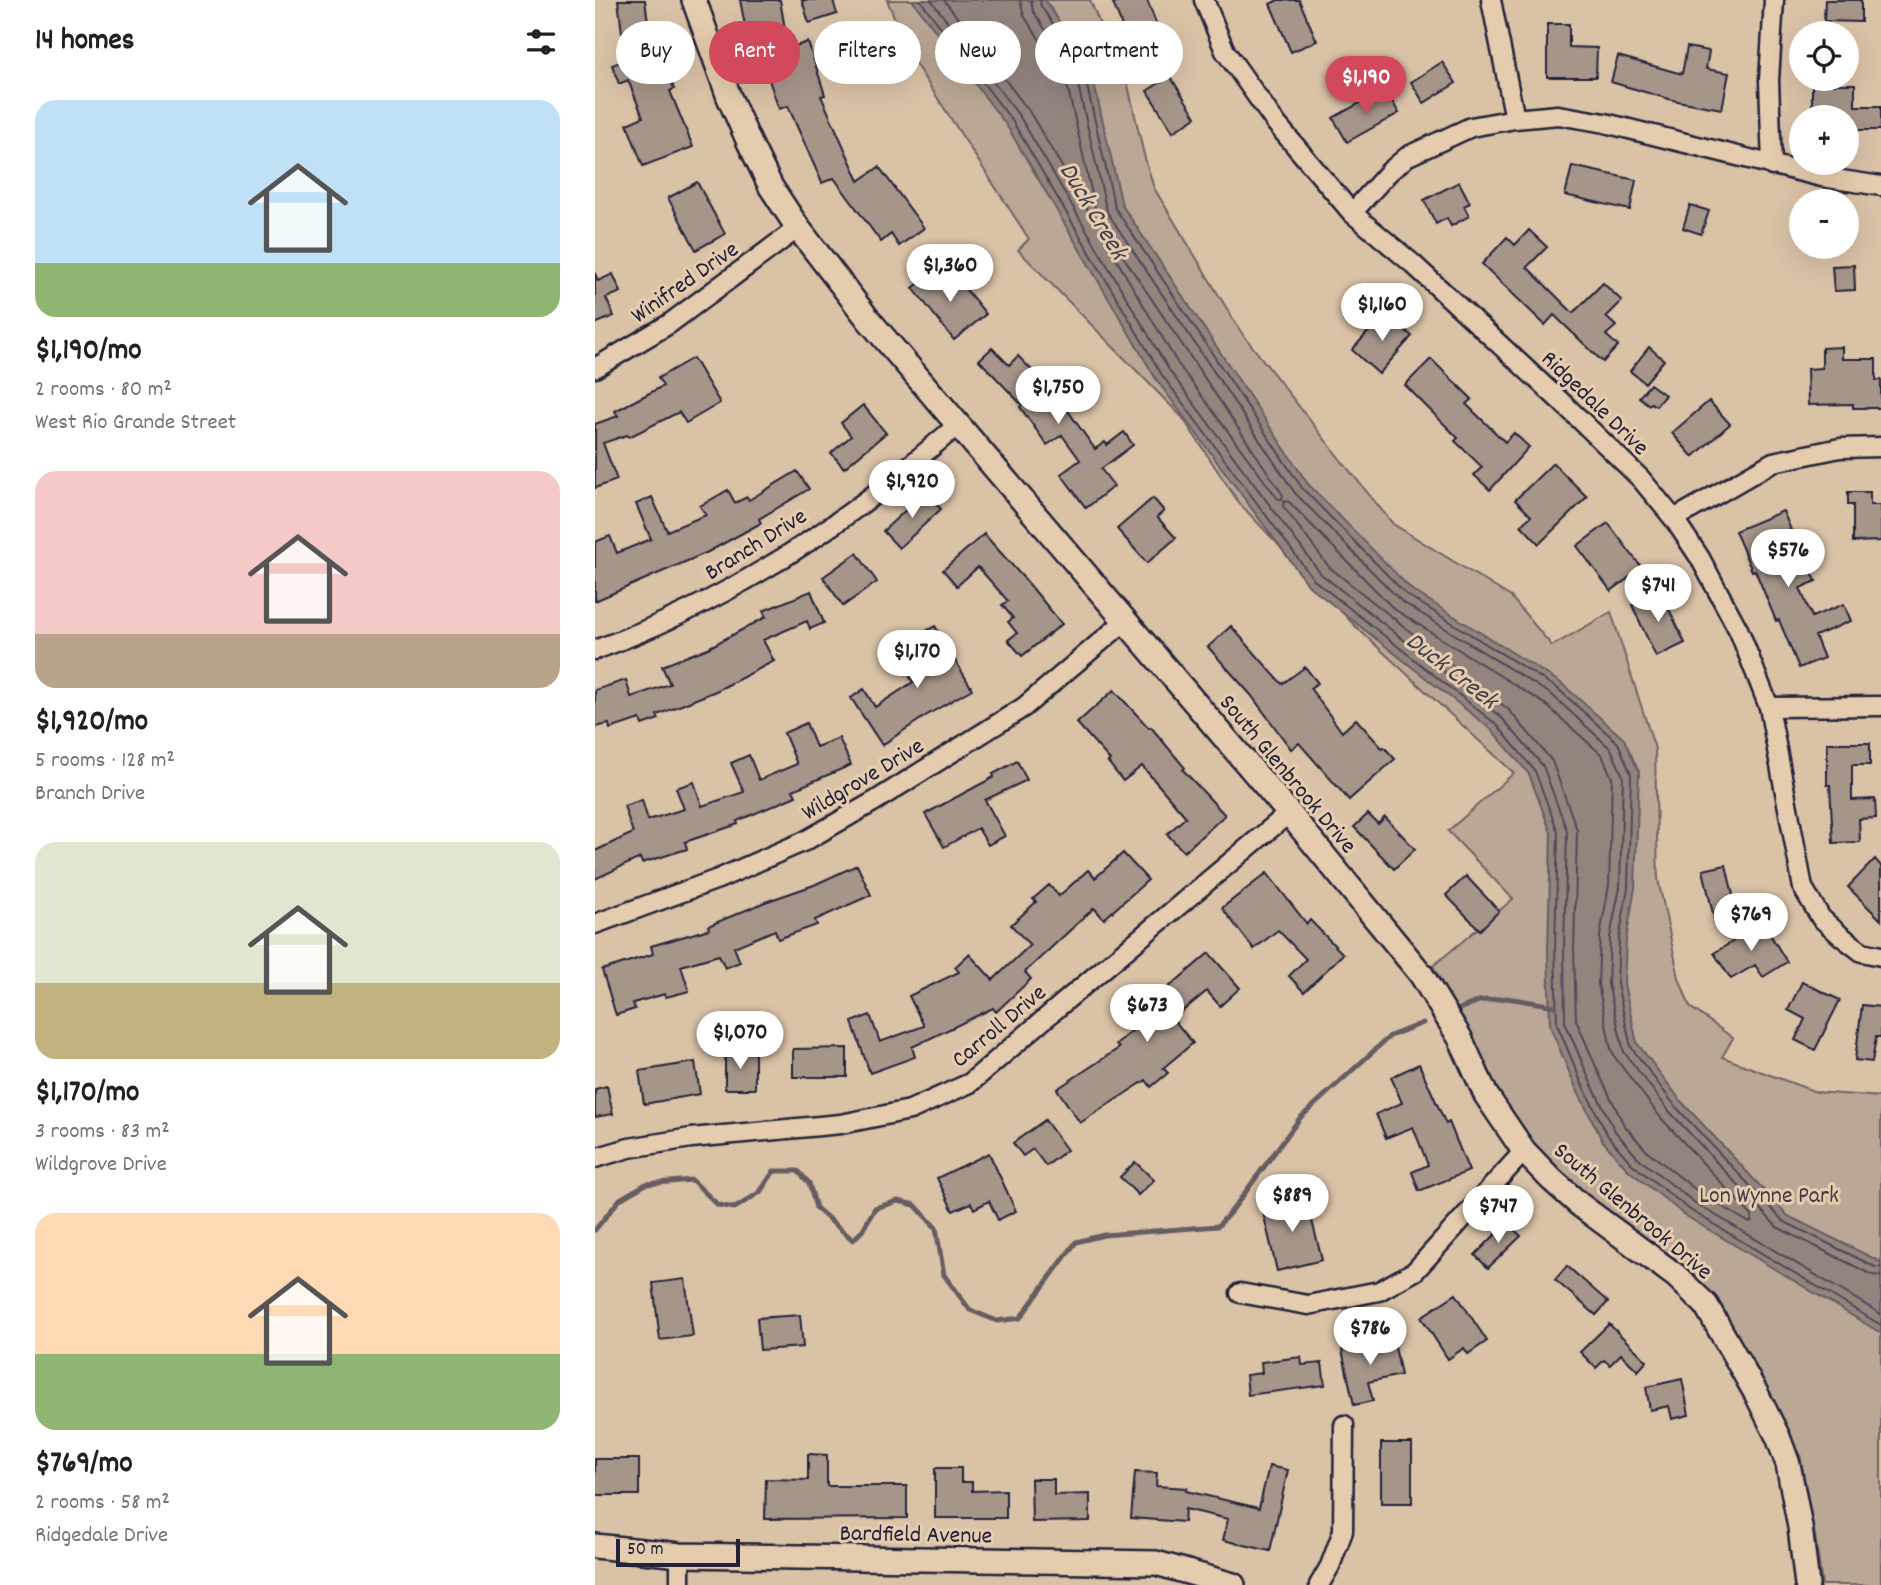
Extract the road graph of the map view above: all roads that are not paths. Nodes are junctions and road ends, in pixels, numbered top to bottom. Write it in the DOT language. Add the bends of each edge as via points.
graph roads {
  1 [pos="694,0"];
  2 [pos="1204,0"];
  3 [pos="1491,0"];
  4 [pos="1774,0"];
  5 [pos="1515,119"];
  6 [pos="1772,166"];
  7 [pos="1881,186"];
  8 [pos="1352,213"];
  9 [pos="798,228"];
  10 [pos="595,368"];
  11 [pos="958,425"];
  12 [pos="1881,447"];
  13 [pos="1674,519"];
  14 [pos="1125,621"];
  15 [pos="595,650"];
  16 [pos="1881,706"];
  17 [pos="1769,707"];
  18 [pos="1289,813"];
  19 [pos="595,923"];
  20 [pos="1881,956"];
  21 [pos="1524,1151"];
  22 [pos="595,1158"];
  23 [pos="1240,1293"];
  24 [pos="1344,1425"];
  25 [pos="595,1546"];
  26 [pos="680,1555"];
  27 [pos="680,1585"];
  28 [pos="1233,1585"];
  29 [pos="1319,1585"];
  30 [pos="1807,1585"];
  1 -- 9 [label="street, South Glenbrook Drive" via="749,142"];
  2 -- 8 [label="street, Ridgedale Drive" via="1225,51 1275,122"];
  3 -- 5 [label="street"];
  4 -- 6 [label="street" via="1769,80"];
  5 -- 6 [label="street" via="1558,115 1605,123"];
  5 -- 8 [label="street" via="1471,127 1408,156"];
  6 -- 7 [label="street"];
  8 -- 13 [label="street, Ridgedale Drive" via="1568,408 1641,479"];
  9 -- 10 [label="street, Winifred Drive" via="669,324"];
  9 -- 11 [label="street, South Glenbrook Drive"];
  11 -- 14 [label="street, South Glenbrook Drive"];
  11 -- 15 [label="street, Branch Drive" via="870,497 757,573 676,617"];
  12 -- 13 [label="street" via="1840,448 1773,462"];
  13 -- 17 [label="street, Ridgedale Drive" via="1739,631"];
  14 -- 18 [label="street, South Glenbrook Drive"];
  14 -- 19 [label="street, Wildgrove Drive" via="1024,707 805,841 718,879"];
  16 -- 17 [label="street"];
  17 -- 20 [label="street, Ridgedale Drive" via="1803,888 1821,918 1841,936 1862,952"];
  18 -- 21 [label="street, South Glenbrook Drive" via="1421,974 1486,1095"];
  18 -- 22 [label="street, Carroll Drive" via="970,1083 910,1110 855,1121 691,1138"];
  21 -- 23 [label="street" via="1415,1271 1379,1291 1308,1305"];
  21 -- 30 [label="street, South Glenbrook Drive" via="1580,1205 1667,1269 1706,1305 1779,1437 1789,1464"];
  24 -- 29 [label="street" via="1343,1531"];
  25 -- 26 [label="street, Bardfield Avenue"];
  26 -- 27 [label="street"];
  26 -- 28 [label="street, Bardfield Avenue" via="1156,1563"];
}
